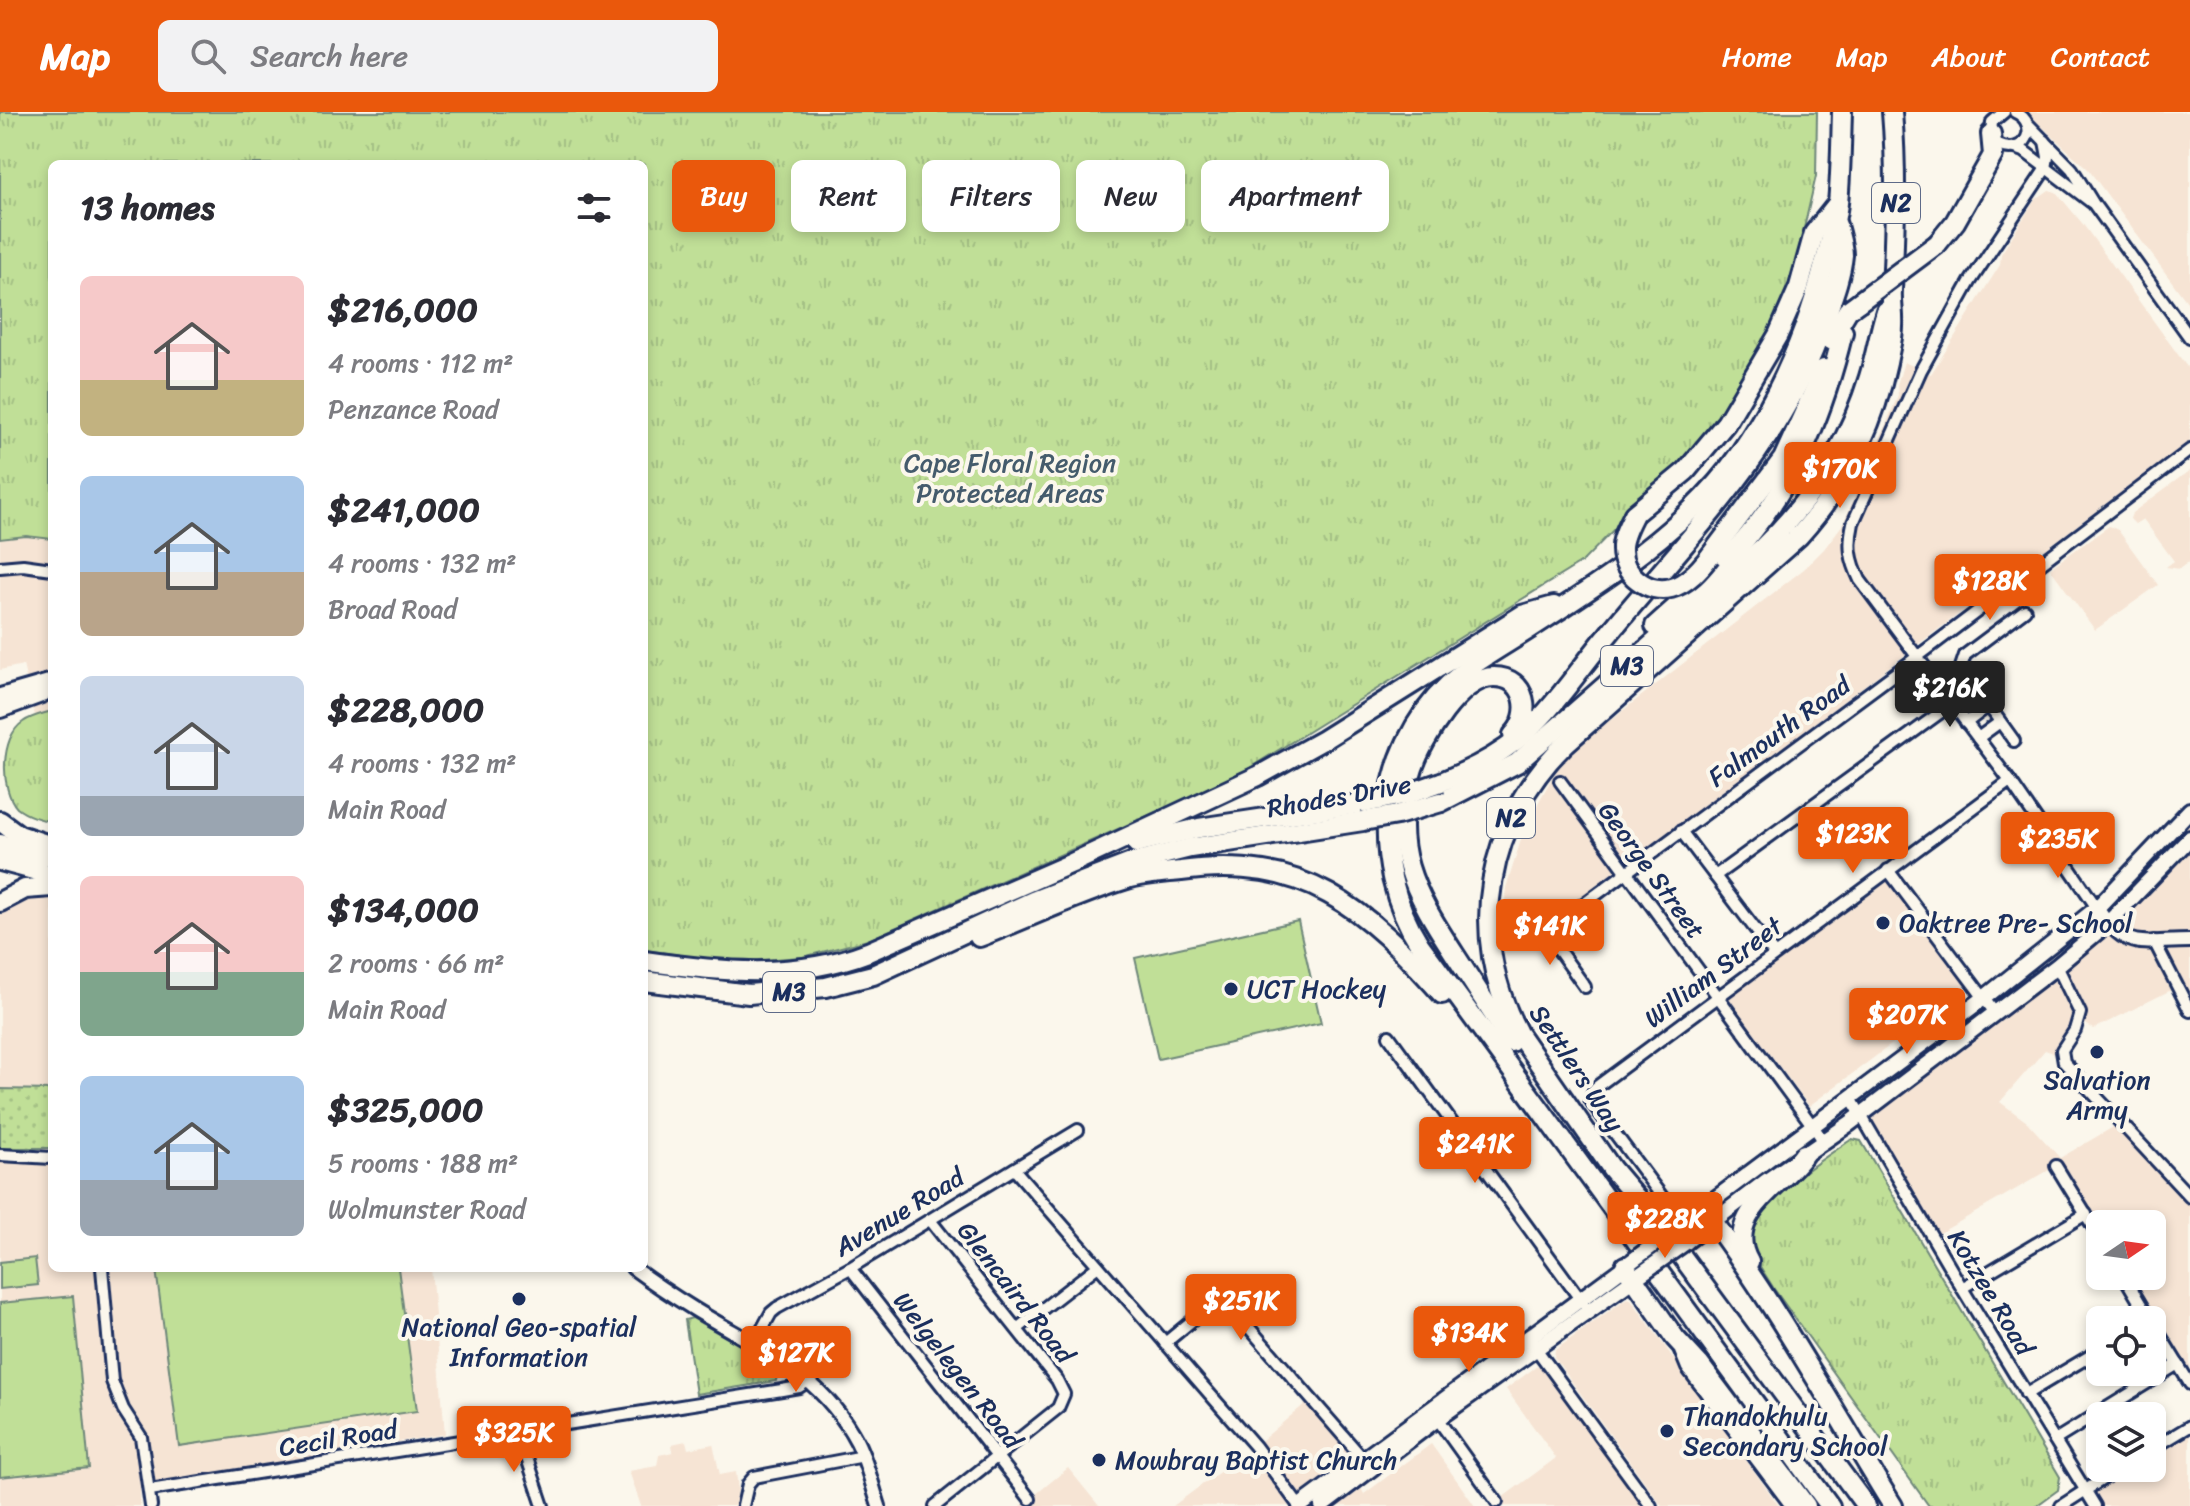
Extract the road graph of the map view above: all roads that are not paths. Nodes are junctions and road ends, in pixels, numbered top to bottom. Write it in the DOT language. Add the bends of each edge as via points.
graph roads {
  1 [pos="1842,112"];
  2 [pos="1882,112"];
  3 [pos="1892,112"];
  4 [pos="2004,112"];
  5 [pos="2015,112"];
  6 [pos="2027,123"];
  7 [pos="1991,134"];
  8 [pos="2045,141"];
  9 [pos="2013,149"];
  10 [pos="2046,168"];
  11 [pos="2093,203"];
  12 [pos="1837,210"];
  13 [pos="1962,210"];
  14 [pos="1892,293"];
  15 [pos="1859,302"];
  16 [pos="1843,332"];
  17 [pos="2190,338"];
  18 [pos="1873,362"];
  19 [pos="2190,450"];
  20 [pos="0,567"];
  21 [pos="48,568"];
  22 [pos="1568,602"];
  23 [pos="2025,610"];
  24 [pos="1606,637"];
  25 [pos="1917,657"];
  26 [pos="48,683"];
  27 [pos="48,686"];
  28 [pos="0,694"];
  29 [pos="1952,704"];
  30 [pos="0,705"];
  31 [pos="1988,706"];
  32 [pos="2000,722"];
  33 [pos="1966,723"];
  34 [pos="1978,738"];
  35 [pos="2014,741"];
  36 [pos="1488,758"];
  37 [pos="1488,779"];
  38 [pos="1560,781"];
  39 [pos="2010,781"];
  40 [pos="2190,810"];
  41 [pos="1364,812"];
  42 [pos="0,821"];
  43 [pos="1681,831"];
  44 [pos="2190,838"];
  45 [pos="0,844"];
  46 [pos="48,845"];
  47 [pos="48,857"];
  48 [pos="0,861"];
  49 [pos="1072,863"];
  50 [pos="1888,870"];
  51 [pos="1627,872"];
  52 [pos="48,874"];
  53 [pos="1715,876"];
  54 [pos="48,887"];
  55 [pos="0,902"];
  56 [pos="2097,908"];
  57 [pos="2107,924"];
  58 [pos="2154,941"];
  59 [pos="2190,941"];
  60 [pos="924,952"];
  61 [pos="1774,954"];
  62 [pos="648,961"];
  63 [pos="2057,966"];
  64 [pos="648,982"];
  65 [pos="1585,987"];
  66 [pos="1717,996"];
  67 [pos="1984,998"];
  68 [pos="2190,1011"];
  69 [pos="1995,1013"];
  70 [pos="1480,1028"];
  71 [pos="1389,1036"];
  72 [pos="1851,1098"];
  73 [pos="1861,1115"];
  74 [pos="1812,1127"];
  75 [pos="1078,1130"];
  76 [pos="1823,1140"];
  77 [pos="1777,1153"];
  78 [pos="1804,1154"];
  79 [pos="0,1155"];
  80 [pos="48,1158"];
  81 [pos="2056,1166"];
  82 [pos="1786,1167"];
  83 [pos="1014,1169"];
  84 [pos="1612,1169"];
  85 [pos="2190,1197"];
  86 [pos="1708,1214"];
  87 [pos="2086,1214"];
  88 [pos="930,1220"];
  89 [pos="1678,1226"];
  90 [pos="1689,1240"];
  91 [pos="1098,1266"];
  92 [pos="850,1268"];
  93 [pos="1633,1271"];
  94 [pos="102,1272"];
  95 [pos="639,1272"];
  96 [pos="1962,1288"];
  97 [pos="1581,1299"];
  98 [pos="1773,1311"];
  99 [pos="1590,1312"];
  100 [pos="1017,1329"];
  101 [pos="1675,1338"];
  102 [pos="755,1342"];
  103 [pos="1165,1343"];
  104 [pos="1533,1344"];
  105 [pos="2166,1345"];
  106 [pos="2086,1358"];
  107 [pos="2178,1364"];
  108 [pos="793,1366"];
  109 [pos="808,1381"];
  110 [pos="2190,1384"];
  111 [pos="769,1391"];
  112 [pos="2026,1394"];
  113 [pos="1434,1414"];
  114 [pos="2190,1426"];
  115 [pos="518,1431"];
  116 [pos="2055,1440"];
  117 [pos="2166,1441"];
  118 [pos="864,1456"];
  119 [pos="997,1456"];
  120 [pos="1367,1464"];
  121 [pos="2097,1482"];
  122 [pos="2085,1489"];
  123 [pos="150,1490"];
  124 [pos="1030,1499"];
  125 [pos="1497,1502"];
  126 [pos="151,1506"];
  127 [pos="543,1506"];
  128 [pos="743,1506"];
  129 [pos="879,1506"];
  130 [pos="935,1506"];
  131 [pos="1299,1506"];
  132 [pos="1322,1506"];
  133 [pos="1651,1506"];
  134 [pos="1791,1506"];
  135 [pos="1806,1506"];
  136 [pos="1830,1506"];
  137 [pos="1866,1506"];
  138 [pos="1893,1506"];
  139 [pos="2061,1506"];
  140 [pos="2095,1506"];
  1 -- 12 [label="highway, N2"];
  2 -- 18 [label="highway, M3" via="1888,183 1886,255"];
  3 -- 14 [label="highway, N2" via="1897,176"];
  4 -- 7 [label="street" via="1992,122"];
  5 -- 6 [label="street"];
  6 -- 8 [label="street"];
  6 -- 9 [label="street" via="2026,140"];
  7 -- 9 [label="street" via="1998,145"];
  7 -- 13 [label="highway" via="1993,155"];
  8 -- 10 [label="street"];
  8 -- 11 [label="street" via="2072,169"];
  9 -- 10 [label="street"];
  9 -- 13 [label="highway" via="1999,158"];
  10 -- 11 [label="street"];
  10 -- 25 [label="street" via="1970,282 1921,370 1853,523 1850,558 1860,580"];
  11 -- 17 [label="street"];
  12 -- 16 [label="highway, bridge" via="1814,233 1778,335 1726,423 1686,471 1634,514 1622,549 1625,566 1637,581 1670,588 1689,579 1710,556 1783,459"];
  12 -- 22 [label="highway, N2" via="1803,334 1780,386 1742,449 1708,492 1659,539"];
  12 -- 24 [label="highway" via="1843,253 1833,295 1787,406 1745,472"];
  13 -- 15 [label="highway, bridge" via="1937,244"];
  14 -- 18 [label="highway"];
  14 -- 84 [label="highway, Settlers Way / N2" via="1893,329 1876,406 1832,496 1787,548 1554,755 1524,793 1499,848 1488,915 1492,959 1505,1005"];
  15 -- 16 [label="highway"];
  15 -- 24 [label="highway" via="1832,334 1809,388 1761,471 1712,532"];
  16 -- 37 [label="highway" via="1805,449 1748,536"];
  18 -- 37 [label="highway, Rhodes Drive / M3" via="1841,446 1773,538 1517,763"];
  19 -- 25 [label="street, Falmouth Road"];
  20 -- 21 [label="street"];
  22 -- 49 [label="highway, Rhodes Drive / M3" via="1522,615 1280,764"];
  22 -- 70 [label="highway, Settlers Way / N2" via="1474,664 1437,696 1407,740 1390,788 1387,851 1401,908 1420,945"];
  23 -- 31 [label="street" via="1962,660 1963,672"];
  24 -- 36 [label="highway" via="1530,728"];
  25 -- 29 [label="street"];
  25 -- 43 [label="street, Falmouth Road"];
  26 -- 28 [label="street"];
  27 -- 30 [label="highway"];
  29 -- 33 [label="street"];
  29 -- 53 [label="street"];
  31 -- 32 [label="street"];
  31 -- 33 [label="street"];
  32 -- 34 [label="street"];
  32 -- 35 [label="street"];
  33 -- 34 [label="street"];
  34 -- 39 [label="street"];
  36 -- 41 [label="highway, bridge"];
  36 -- 84 [label="highway" via="1525,716 1520,690 1493,677 1476,682 1454,701 1418,756 1403,818 1409,871 1427,912 1511,1042"];
  37 -- 41 [label="highway, Rhodes Drive / M3, bridge" via="1441,802 1397,815"];
  38 -- 51 [label="street, George Street"];
  39 -- 50 [label="street, William Street"];
  39 -- 56 [label="street"];
  40 -- 56 [label="main road"];
  41 -- 49 [label="highway" via="1175,832"];
  41 -- 60 [label="highway, Rhodes Drive / M3" via="1134,862"];
  42 -- 46 [label="highway" via="19,835"];
  43 -- 51 [label="street, Falmouth Road"];
  43 -- 53 [label="street"];
  44 -- 57 [label="main road"];
  45 -- 47 [label="highway"];
  48 -- 52 [label="highway"];
  49 -- 62 [label="highway, Rhodes Drive / M3" via="840,962 743,972"];
  50 -- 61 [label="street, William Street"];
  50 -- 67 [label="street"];
  51 -- 65 [label="street, Falmouth Road" via="1550,933"];
  51 -- 66 [label="street, George Street"];
  53 -- 61 [label="street"];
  54 -- 55 [label="highway" via="25,889"];
  56 -- 57 [label="street"];
  56 -- 67 [label="main road"];
  57 -- 58 [label="street" via="2128,941"];
  57 -- 63 [label="main road"];
  58 -- 59 [label="street"];
  58 -- 68 [label="street"];
  60 -- 64 [label="highway, Rhodes Drive / M3" via="873,975 798,991 731,993"];
  60 -- 70 [label="highway" via="952,948 1128,879 1202,868 1255,870 1302,881 1349,905"];
  61 -- 66 [label="street, William Street"];
  63 -- 69 [label="main road"];
  63 -- 85 [label="street" via="2080,1013 2064,1062"];
  66 -- 74 [label="street, George Street"];
  66 -- 89 [label="street, William Street" via="1591,1093 1593,1104"];
  67 -- 69 [label="street"];
  67 -- 72 [label="main road"];
  69 -- 73 [label="main road"];
  70 -- 136 [label="highway, Settlers Way / N2"];
  71 -- 97 [label="street"];
  72 -- 73 [label="street, Kotzee Road"];
  72 -- 74 [label="main road"];
  73 -- 76 [label="main road"];
  73 -- 96 [label="street, Kotzee Road"];
  74 -- 76 [label="street, George Street"];
  74 -- 77 [label="main road"];
  75 -- 83 [label="street, Avenue Road"];
  76 -- 78 [label="main road"];
  77 -- 82 [label="main road"];
  77 -- 86 [label="main road"];
  78 -- 82 [label="main road"];
  78 -- 98 [label="highway" via="1758,1203 1742,1234 1743,1251"];
  79 -- 80 [label="street"];
  81 -- 87 [label="street"];
  82 -- 86 [label="main road"];
  83 -- 88 [label="street, Avenue Road"];
  83 -- 91 [label="street"];
  84 -- 137 [label="highway, Settlers Way / N2"];
  86 -- 89 [label="main road"];
  86 -- 90 [label="main road"];
  86 -- 98 [label="highway"];
  87 -- 96 [label="street"];
  88 -- 92 [label="street, Avenue Road"];
  88 -- 100 [label="street, Glencaird Road"];
  89 -- 90 [label="street"];
  89 -- 93 [label="main road, bridge"];
  90 -- 93 [label="main road, bridge"];
  91 -- 100 [label="street"];
  91 -- 103 [label="street"];
  92 -- 102 [label="street, Avenue Road" via="777,1308"];
  92 -- 119 [label="street, Welgelegen Road"];
  93 -- 97 [label="main road"];
  93 -- 99 [label="main road"];
  93 -- 101 [label="highway"];
  94 -- 123 [label="street" via="112,1381 141,1437"];
  95 -- 102 [label="street" via="694,1310"];
  96 -- 112 [label="street, Kotzee Road"];
  97 -- 99 [label="street"];
  97 -- 104 [label="main road"];
  98 -- 138 [label="highway"];
  99 -- 104 [label="main road"];
  100 -- 119 [label="street, Glencaird Road" via="1064,1394 1058,1408"];
  101 -- 134 [label="street" via="1687,1368"];
  101 -- 135 [label="highway"];
  102 -- 108 [label="street"];
  103 -- 120 [label="street" via="1216,1301 1225,1300"];
  103 -- 131 [label="street" via="1255,1446"];
  104 -- 113 [label="main road"];
  104 -- 133 [label="street"];
  105 -- 107 [label="street"];
  106 -- 112 [label="street"];
  107 -- 110 [label="street"];
  107 -- 116 [label="street"];
  108 -- 109 [label="street"];
  108 -- 111 [label="street" via="784,1382"];
  109 -- 111 [label="street, Cecil Road" via="797,1388"];
  109 -- 118 [label="street" via="844,1421"];
  111 -- 115 [label="street, Cecil Road"];
  112 -- 116 [label="street, Kotzee Road"];
  113 -- 120 [label="main road"];
  113 -- 125 [label="street"];
  114 -- 117 [label="street"];
  115 -- 123 [label="street, Cecil Road"];
  115 -- 127 [label="street"];
  116 -- 122 [label="street, Kotzee Road"];
  118 -- 128 [label="street" via="754,1477"];
  118 -- 129 [label="street"];
  119 -- 124 [label="street, Welgelegen Road"];
  119 -- 130 [label="street"];
  120 -- 131 [label="main road"];
  120 -- 132 [label="main road"];
  121 -- 122 [label="street"];
  122 -- 139 [label="street"];
  122 -- 140 [label="street, Kotzee Road"];
  123 -- 126 [label="street"];
}
